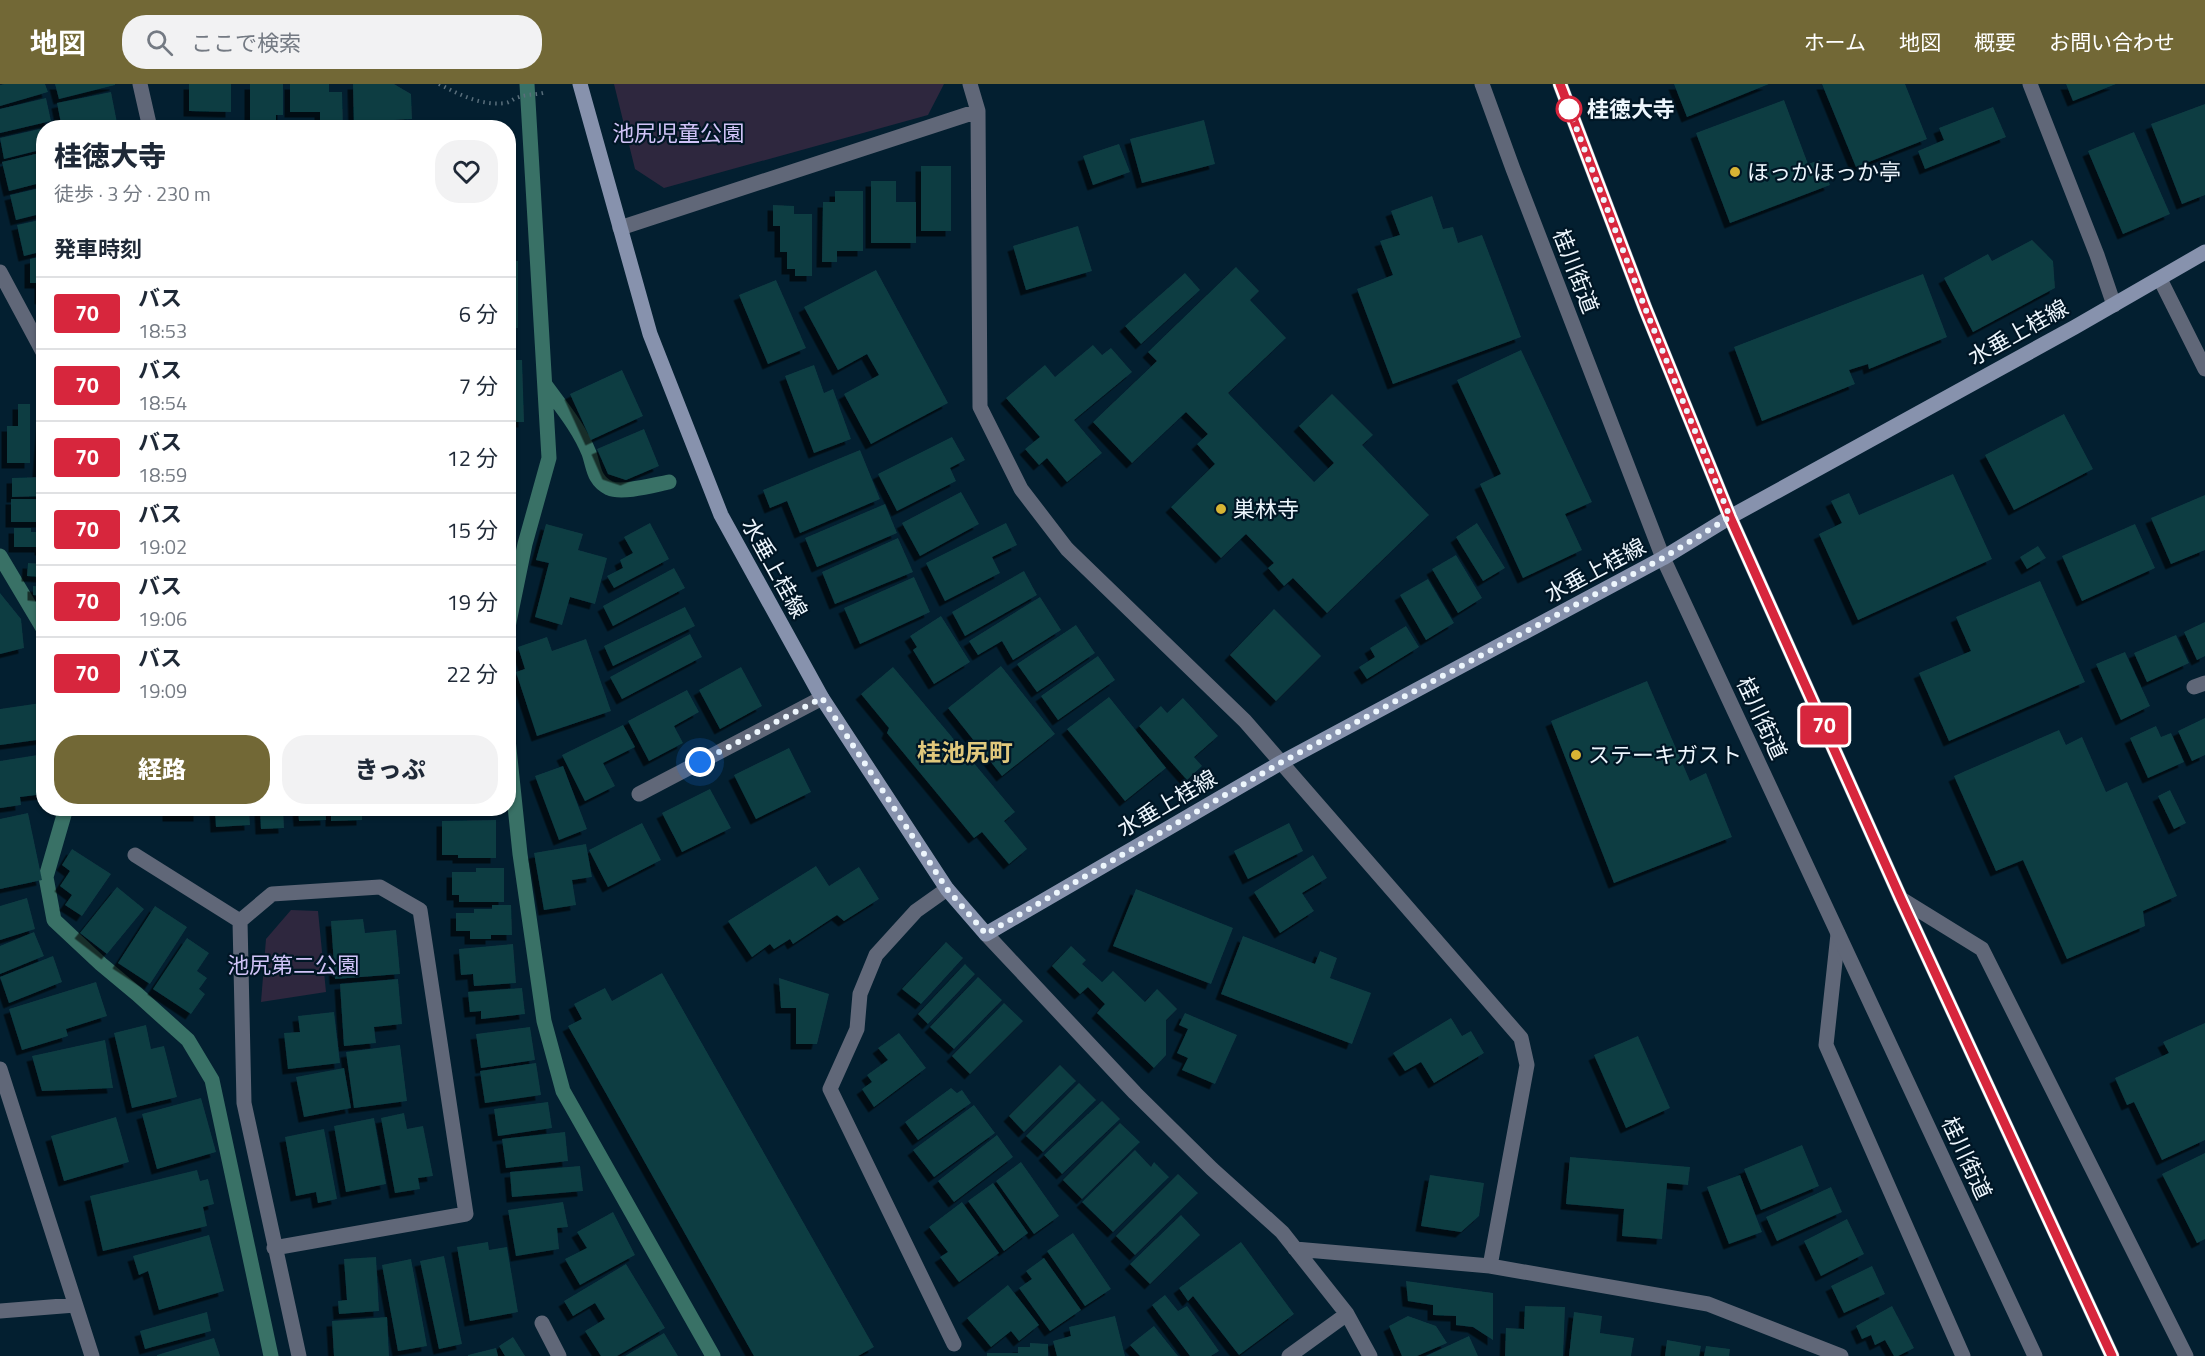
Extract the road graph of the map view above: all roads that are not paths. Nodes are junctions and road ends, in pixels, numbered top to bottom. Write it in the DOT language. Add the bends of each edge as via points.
graph roads {
  1 [pos="140,84"];
  2 [pos="580,84"];
  3 [pos="970,84"];
  4 [pos="1482,84"];
  5 [pos="1560,84"];
  6 [pos="2030,84"];
  7 [pos="978,111"];
  8 [pos="148,120"];
  9 [pos="620,228"];
  10 [pos="2205,252"];
  11 [pos="0,272"];
  12 [pos="2160,279"];
  13 [pos="2114,305"];
  14 [pos="36,339"];
  15 [pos="2205,369"];
  16 [pos="1730,517"];
  17 [pos="1663,558"];
  18 [pos="822,698"];
  19 [pos="1282,762"];
  20 [pos="639,794"];
  21 [pos="135,855"];
  22 [pos="947,889"];
  23 [pos="1901,899"];
  24 [pos="240,921"];
  25 [pos="986,934"];
  26 [pos="1838,934"];
  27 [pos="0,1069"];
  28 [pos="274,1248"];
  29 [pos="1295,1249"];
  30 [pos="1490,1266"];
  31 [pos="75,1305"];
  32 [pos="0,1311"];
  33 [pos="1347,1314"];
  34 [pos="542,1323"];
  35 [pos="954,1344"];
  36 [pos="92,1356"];
  37 [pos="299,1356"];
  38 [pos="559,1356"];
  39 [pos="1289,1356"];
  40 [pos="1370,1356"];
  41 [pos="1840,1356"];
  42 [pos="1963,1356"];
  43 [pos="2035,1356"];
  44 [pos="2112,1356"];
  45 [pos="2186,1356"];
  1 -- 8 [label="street"];
  2 -- 9 [label="main road, 水垂上桂線"];
  3 -- 7 [label="street"];
  4 -- 17 [label="street, 桂川街道"];
  5 -- 16 [label="street"];
  6 -- 13 [label="street"];
  7 -- 9 [label="street"];
  7 -- 19 [label="street" via="980,407 1021,489 1067,549 1245,721"];
  9 -- 18 [label="main road, 水垂上桂線" via="650,334 721,515"];
  10 -- 12 [label="main road, 水垂上桂線"];
  11 -- 14 [label="street"];
  12 -- 13 [label="main road, 水垂上桂線"];
  12 -- 15 [label="street"];
  13 -- 16 [label="main road, 水垂上桂線"];
  16 -- 17 [label="main road, 水垂上桂線"];
  16 -- 23 [label="street"];
  17 -- 19 [label="main road, 水垂上桂線"];
  17 -- 26 [label="street, 桂川街道"];
  18 -- 20 [label="street"];
  18 -- 22 [label="main road, 水垂上桂線"];
  19 -- 25 [label="main road, 水垂上桂線"];
  19 -- 30 [label="street" via="1521,1038 1527,1065"];
  21 -- 24 [label="street"];
  22 -- 25 [label="main road, 水垂上桂線"];
  22 -- 35 [label="street" via="916,911 876,955 860,994 856,1029 830,1089"];
  23 -- 44 [label="street"];
  23 -- 45 [label="street" via="1982,950"];
  24 -- 28 [label="street" via="244,1103"];
  24 -- 28 [label="street" via="272,894 380,887 420,910 465,1214"];
  25 -- 29 [label="street" via="1135,1093 1282,1232"];
  26 -- 42 [label="street" via="1826,1045"];
  26 -- 43 [label="street, 桂川街道"];
  27 -- 31 [label="street"];
  28 -- 37 [label="street"];
  29 -- 30 [label="street"];
  29 -- 33 [label="street"];
  30 -- 41 [label="street" via="1708,1304"];
  31 -- 32 [label="street"];
  31 -- 36 [label="street"];
  33 -- 39 [label="street"];
  33 -- 40 [label="street"];
  34 -- 38 [label="street"];
}
